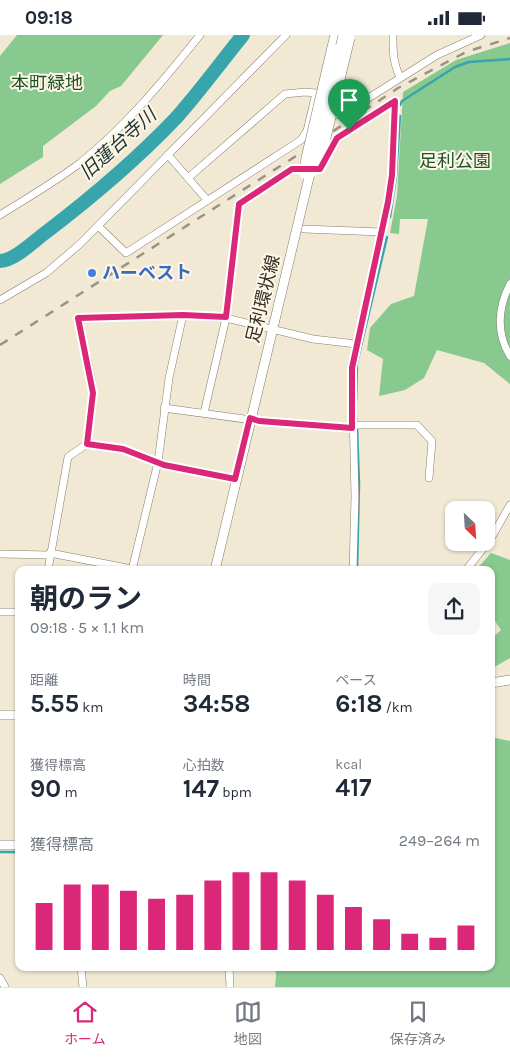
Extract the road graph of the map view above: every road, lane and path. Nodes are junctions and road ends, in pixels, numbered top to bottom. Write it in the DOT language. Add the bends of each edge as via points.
graph roads {
  1 [pos="200,35"];
  2 [pos="286,35"];
  3 [pos="335,35"];
  4 [pos="393,35"];
  5 [pos="481,35"];
  6 [pos="348,36"];
  7 [pos="400,77"];
  8 [pos="307,131"];
  9 [pos="168,155"];
  10 [pos="188,178"];
  11 [pos="307,182"];
  12 [pos="207,200"];
  13 [pos="0,215"];
  14 [pos="98,226"];
  15 [pos="304,229"];
  16 [pos="381,231"];
  17 [pos="510,284"];
  18 [pos="0,300"];
  19 [pos="183,315"];
  20 [pos="226,317"];
  21 [pos="272,330"];
  22 [pos="356,344"];
  23 [pos="510,356"];
  24 [pos="164,408"];
  25 [pos="204,413"];
  26 [pos="250,418"];
  27 [pos="355,426"];
  28 [pos="87,444"];
  29 [pos="158,461"];
  30 [pos="429,478"];
  31 [pos="235,479"];
  32 [pos="510,505"];
  33 [pos="0,554"];
  34 [pos="50,554"];
  35 [pos="48,566"];
  36 [pos="112,566"];
  37 [pos="133,566"];
  38 [pos="216,566"];
  39 [pos="353,566"];
  40 [pos="469,566"];
  41 [pos="0,612"];
  42 [pos="15,613"];
  43 [pos="510,680"];
  44 [pos="495,682"];
  45 [pos="0,715"];
  46 [pos="15,715"];
  47 [pos="0,845"];
  48 [pos="15,845"];
  49 [pos="81,971"];
  50 [pos="229,971"];
  51 [pos="0,979"];
  52 [pos="5,987"];
  53 [pos="83,987"];
  54 [pos="230,987"];
  1 -- 13 [label="street" via="140,106 105,141 58,178"];
  2 -- 9 [label="street"];
  3 -- 11 [label="main road, bridge" via="306,159 304,177"];
  4 -- 7 [label="street" via="392,55"];
  5 -- 7 [label="street"];
  6 -- 11 [label="main road, 足利環状線, bridge"];
  7 -- 8 [label="street" via="351,109"];
  8 -- 10 [label="street" via="316,93 285,94"];
  8 -- 12 [label="street" via="301,140"];
  9 -- 10 [label="street"];
  9 -- 14 [label="street"];
  10 -- 12 [label="street"];
  11 -- 21 [label="main road, 足利環状線, bridge"];
  12 -- 14 [label="street" via="126,253"];
  14 -- 18 [label="street" via="56,266"];
  15 -- 16 [label="street"];
  16 -- 20 [label="street" via="392,175 395,101 337,138 320,169 292,169 239,204"];
  16 -- 22 [label="street"];
  17 -- 23 [label="street" via="503,298 500,331"];
  19 -- 20 [label="street"];
  19 -- 24 [label="street"];
  19 -- 28 [label="street" via="78,318 93,393"];
  20 -- 21 [label="street"];
  20 -- 25 [label="street"];
  21 -- 22 [label="street"];
  21 -- 26 [label="main road, 足利環状線"];
  22 -- 27 [label="street" via="352,368"];
  24 -- 25 [label="street"];
  24 -- 29 [label="street"];
  25 -- 26 [label="street"];
  26 -- 27 [label="street"];
  26 -- 31 [label="main road, 足利環状線"];
  27 -- 30 [label="street" via="417,425 432,441"];
  27 -- 39 [label="street"];
  28 -- 29 [label="street" via="123,449"];
  28 -- 34 [label="street" via="68,457"];
  29 -- 31 [label="street" via="164,465"];
  29 -- 37 [label="street"];
  31 -- 38 [label="main road, 足利環状線"];
  32 -- 40 [label="street" via="490,540"];
  33 -- 34 [label="street"];
  34 -- 35 [label="street"];
  34 -- 36 [label="street"];
  41 -- 42 [label="street"];
  43 -- 44 [label="main road"];
  45 -- 46 [label="main road"];
  47 -- 48 [label="main road"];
  49 -- 53 [label="street"];
  50 -- 54 [label="street"];
  51 -- 52 [label="street"];
}
